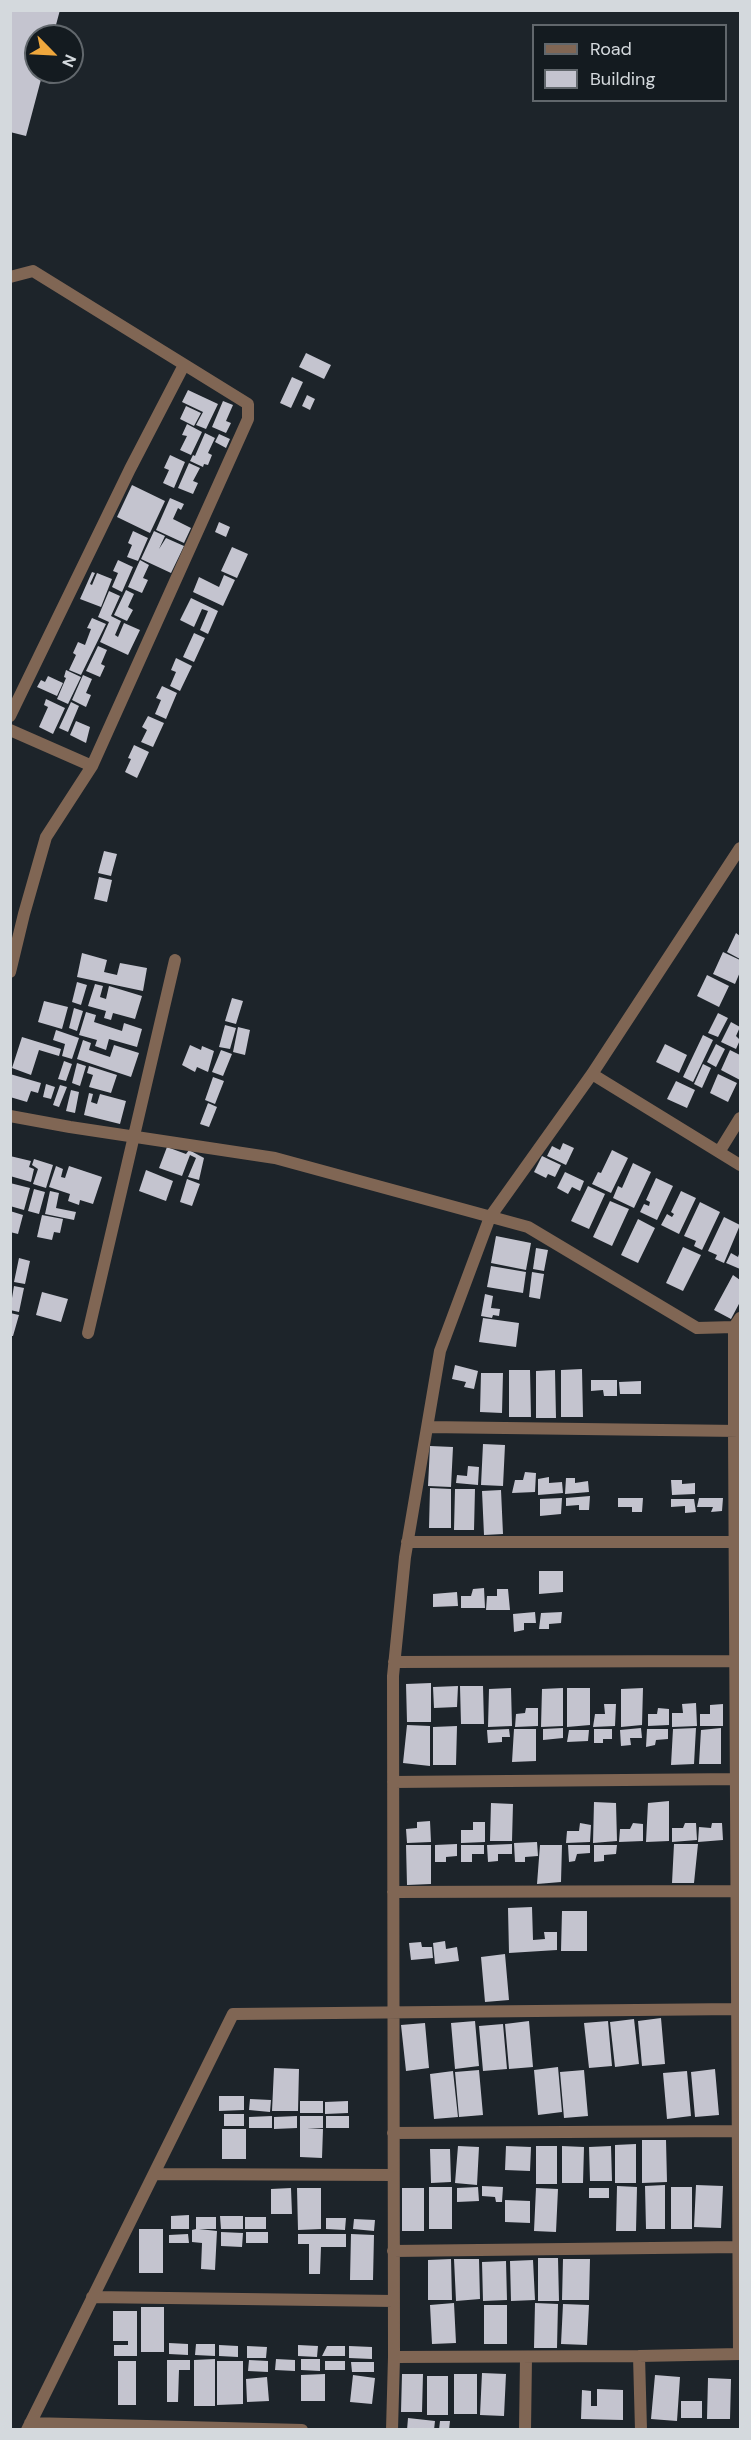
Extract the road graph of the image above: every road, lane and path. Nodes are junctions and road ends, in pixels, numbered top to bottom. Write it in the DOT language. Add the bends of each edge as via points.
graph roads {
  1 [pos="10,277"];
  2 [pos="184,364"];
  3 [pos="10,716"];
  4 [pos="10,730"];
  5 [pos="92,766"];
  6 [pos="741,848"];
  7 [pos="175,960"];
  8 [pos="10,972"];
  9 [pos="592,1074"];
  10 [pos="10,1116"];
  11 [pos="741,1118"];
  12 [pos="134,1137"];
  13 [pos="719,1152"];
  14 [pos="741,1165"];
  15 [pos="490,1217"];
  16 [pos="739,1323"];
  17 [pos="88,1333"];
  18 [pos="427,1427"];
  19 [pos="737,1431"];
  20 [pos="407,1542"];
  21 [pos="734,1542"];
  22 [pos="735,1661"];
  23 [pos="394,1662"];
  24 [pos="738,1779"];
  25 [pos="393,1782"];
  26 [pos="736,1891"];
  27 [pos="393,1892"];
  28 [pos="737,2009"];
  29 [pos="393,2013"];
  30 [pos="738,2132"];
  31 [pos="393,2133"];
  32 [pos="153,2174"];
  33 [pos="393,2175"];
  34 [pos="739,2247"];
  35 [pos="393,2251"];
  36 [pos="93,2297"];
  37 [pos="394,2301"];
  38 [pos="740,2354"];
  39 [pos="639,2356"];
  40 [pos="394,2357"];
  41 [pos="526,2358"];
  42 [pos="29,2426"];
  43 [pos="302,2430"];
  44 [pos="392,2430"];
  45 [pos="525,2430"];
  46 [pos="641,2430"];
  1 -- 2 [label="street" via="33,271"];
  2 -- 3 [label="street"];
  2 -- 5 [label="street" via="248,404 248,419"];
  4 -- 5 [label="street"];
  5 -- 8 [label="street" via="46,837"];
  6 -- 9 [label="street"];
  7 -- 12 [label="street"];
  9 -- 13 [label="street"];
  9 -- 15 [label="street"];
  10 -- 12 [label="street"];
  11 -- 13 [label="street"];
  12 -- 15 [label="street" via="275,1158"];
  12 -- 17 [label="street"];
  13 -- 14 [label="street"];
  15 -- 16 [label="street" via="528,1227 697,1328"];
  15 -- 18 [label="street" via="440,1351"];
  16 -- 19 [label="street"];
  18 -- 19 [label="street"];
  18 -- 20 [label="street"];
  19 -- 21 [label="street"];
  20 -- 21 [label="street"];
  20 -- 23 [label="street"];
  21 -- 22 [label="street"];
  22 -- 23 [label="street"];
  22 -- 24 [label="street"];
  23 -- 25 [label="street"];
  24 -- 25 [label="street"];
  24 -- 26 [label="street"];
  25 -- 27 [label="street"];
  26 -- 27 [label="street"];
  26 -- 28 [label="street"];
  27 -- 29 [label="street"];
  28 -- 29 [label="street"];
  28 -- 30 [label="street"];
  29 -- 31 [label="street"];
  29 -- 32 [label="street" via="233,2014"];
  30 -- 31 [label="street"];
  30 -- 34 [label="street"];
  31 -- 33 [label="street"];
  32 -- 33 [label="street"];
  32 -- 36 [label="street"];
  33 -- 35 [label="street"];
  34 -- 35 [label="street"];
  34 -- 38 [label="street"];
  35 -- 37 [label="street"];
  36 -- 37 [label="street"];
  36 -- 42 [label="street"];
  37 -- 40 [label="street"];
  38 -- 39 [label="street"];
  39 -- 41 [label="street"];
  39 -- 46 [label="street"];
  40 -- 41 [label="street"];
  40 -- 44 [label="street"];
  41 -- 45 [label="street"];
  42 -- 43 [label="street"];
}
